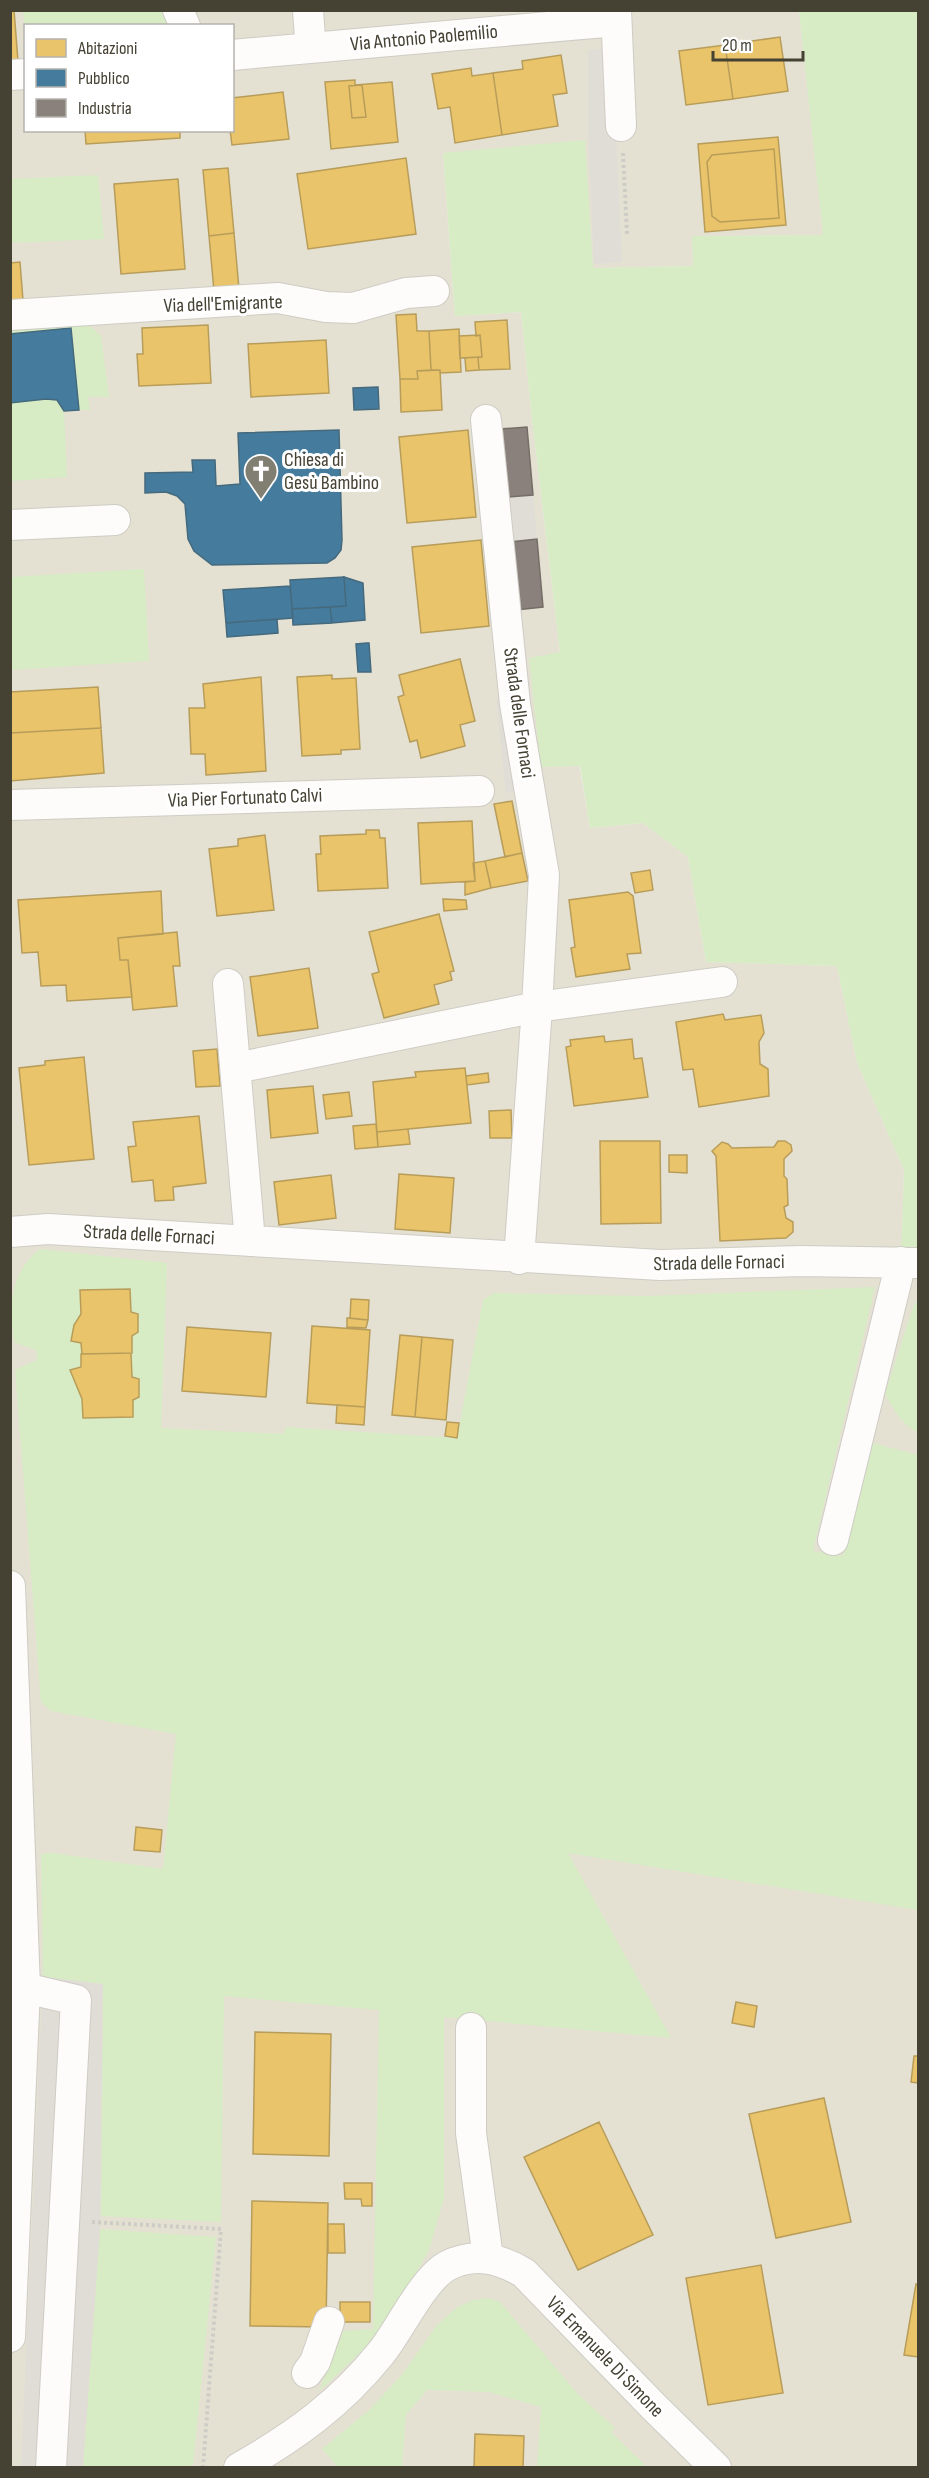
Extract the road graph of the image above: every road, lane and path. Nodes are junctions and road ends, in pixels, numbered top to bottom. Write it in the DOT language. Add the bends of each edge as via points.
graph roads {
  1 [pos="178,10"];
  2 [pos="612,14"];
  3 [pos="453,18"];
  4 [pos="184,24"];
  5 [pos="309,24"];
  6 [pos="234,43"];
  7 [pos="234,55"];
  8 [pos="621,126"];
  9 [pos="627,234"];
  10 [pos="434,291"];
  11 [pos="10,315"];
  12 [pos="486,420"];
  13 [pos="115,520"];
  14 [pos="10,525"];
  15 [pos="479,791"];
  16 [pos="10,805"];
  17 [pos="722,981"];
  18 [pos="228,984"];
  19 [pos="537,1007"];
  20 [pos="236,1068"];
  21 [pos="10,1215"];
  22 [pos="48,1229"];
  23 [pos="10,1232"];
  24 [pos="250,1241"];
  25 [pos="519,1258"];
  26 [pos="910,1263"];
  27 [pos="833,1540"];
  28 [pos="10,1587"];
  29 [pos="25,1988"];
  30 [pos="471,2028"];
  31 [pos="95,2222"];
  32 [pos="488,2258"];
  33 [pos="330,2322"];
  34 [pos="10,2337"];
  35 [pos="307,2373"];
  36 [pos="51,2468"];
  37 [pos="203,2468"];
  38 [pos="239,2468"];
  39 [pos="716,2468"];
  1 -- 4 [label="street"];
  2 -- 3 [label="street"];
  2 -- 7 [label="street, Via Antonio Paolemilio"];
  2 -- 8 [label="street"];
  3 -- 5 [label="street"];
  5 -- 6 [label="street"];
  8 -- 9 [label="path"];
  10 -- 11 [label="street, Via dell'Emigrante" via="406,293 353,308 278,298"];
  12 -- 19 [label="street, Strada delle Fornaci" via="515,704 544,875"];
  13 -- 14 [label="street"];
  15 -- 16 [label="street, Via Pier Fortunato Calvi"];
  17 -- 19 [label="street"];
  18 -- 20 [label="street"];
  19 -- 20 [label="street"];
  19 -- 25 [label="street, Strada delle Fornaci"];
  20 -- 24 [label="street"];
  21 -- 22 [label="street, Strada delle Fornaci"];
  22 -- 23 [label="street, Strada delle Fornaci"];
  22 -- 24 [label="street, Strada delle Fornaci"];
  24 -- 25 [label="street, Strada delle Fornaci"];
  25 -- 26 [label="street, Strada delle Fornaci" via="660,1265"];
  26 -- 27 [label="street"];
  28 -- 29 [label="street"];
  29 -- 34 [label="street"];
  29 -- 36 [label="street" via="76,2000"];
  30 -- 32 [label="street" via="471,2133"];
  31 -- 37 [label="path" via="221,2229"];
  32 -- 38 [label="street, Via Emanuele Di Simone" via="456,2262 444,2268 430,2281 381,2353 329,2408 283,2443"];
  32 -- 39 [label="street, Via Emanuele Di Simone" via="505,2261 524,2273"];
  33 -- 35 [label="street"];
}
